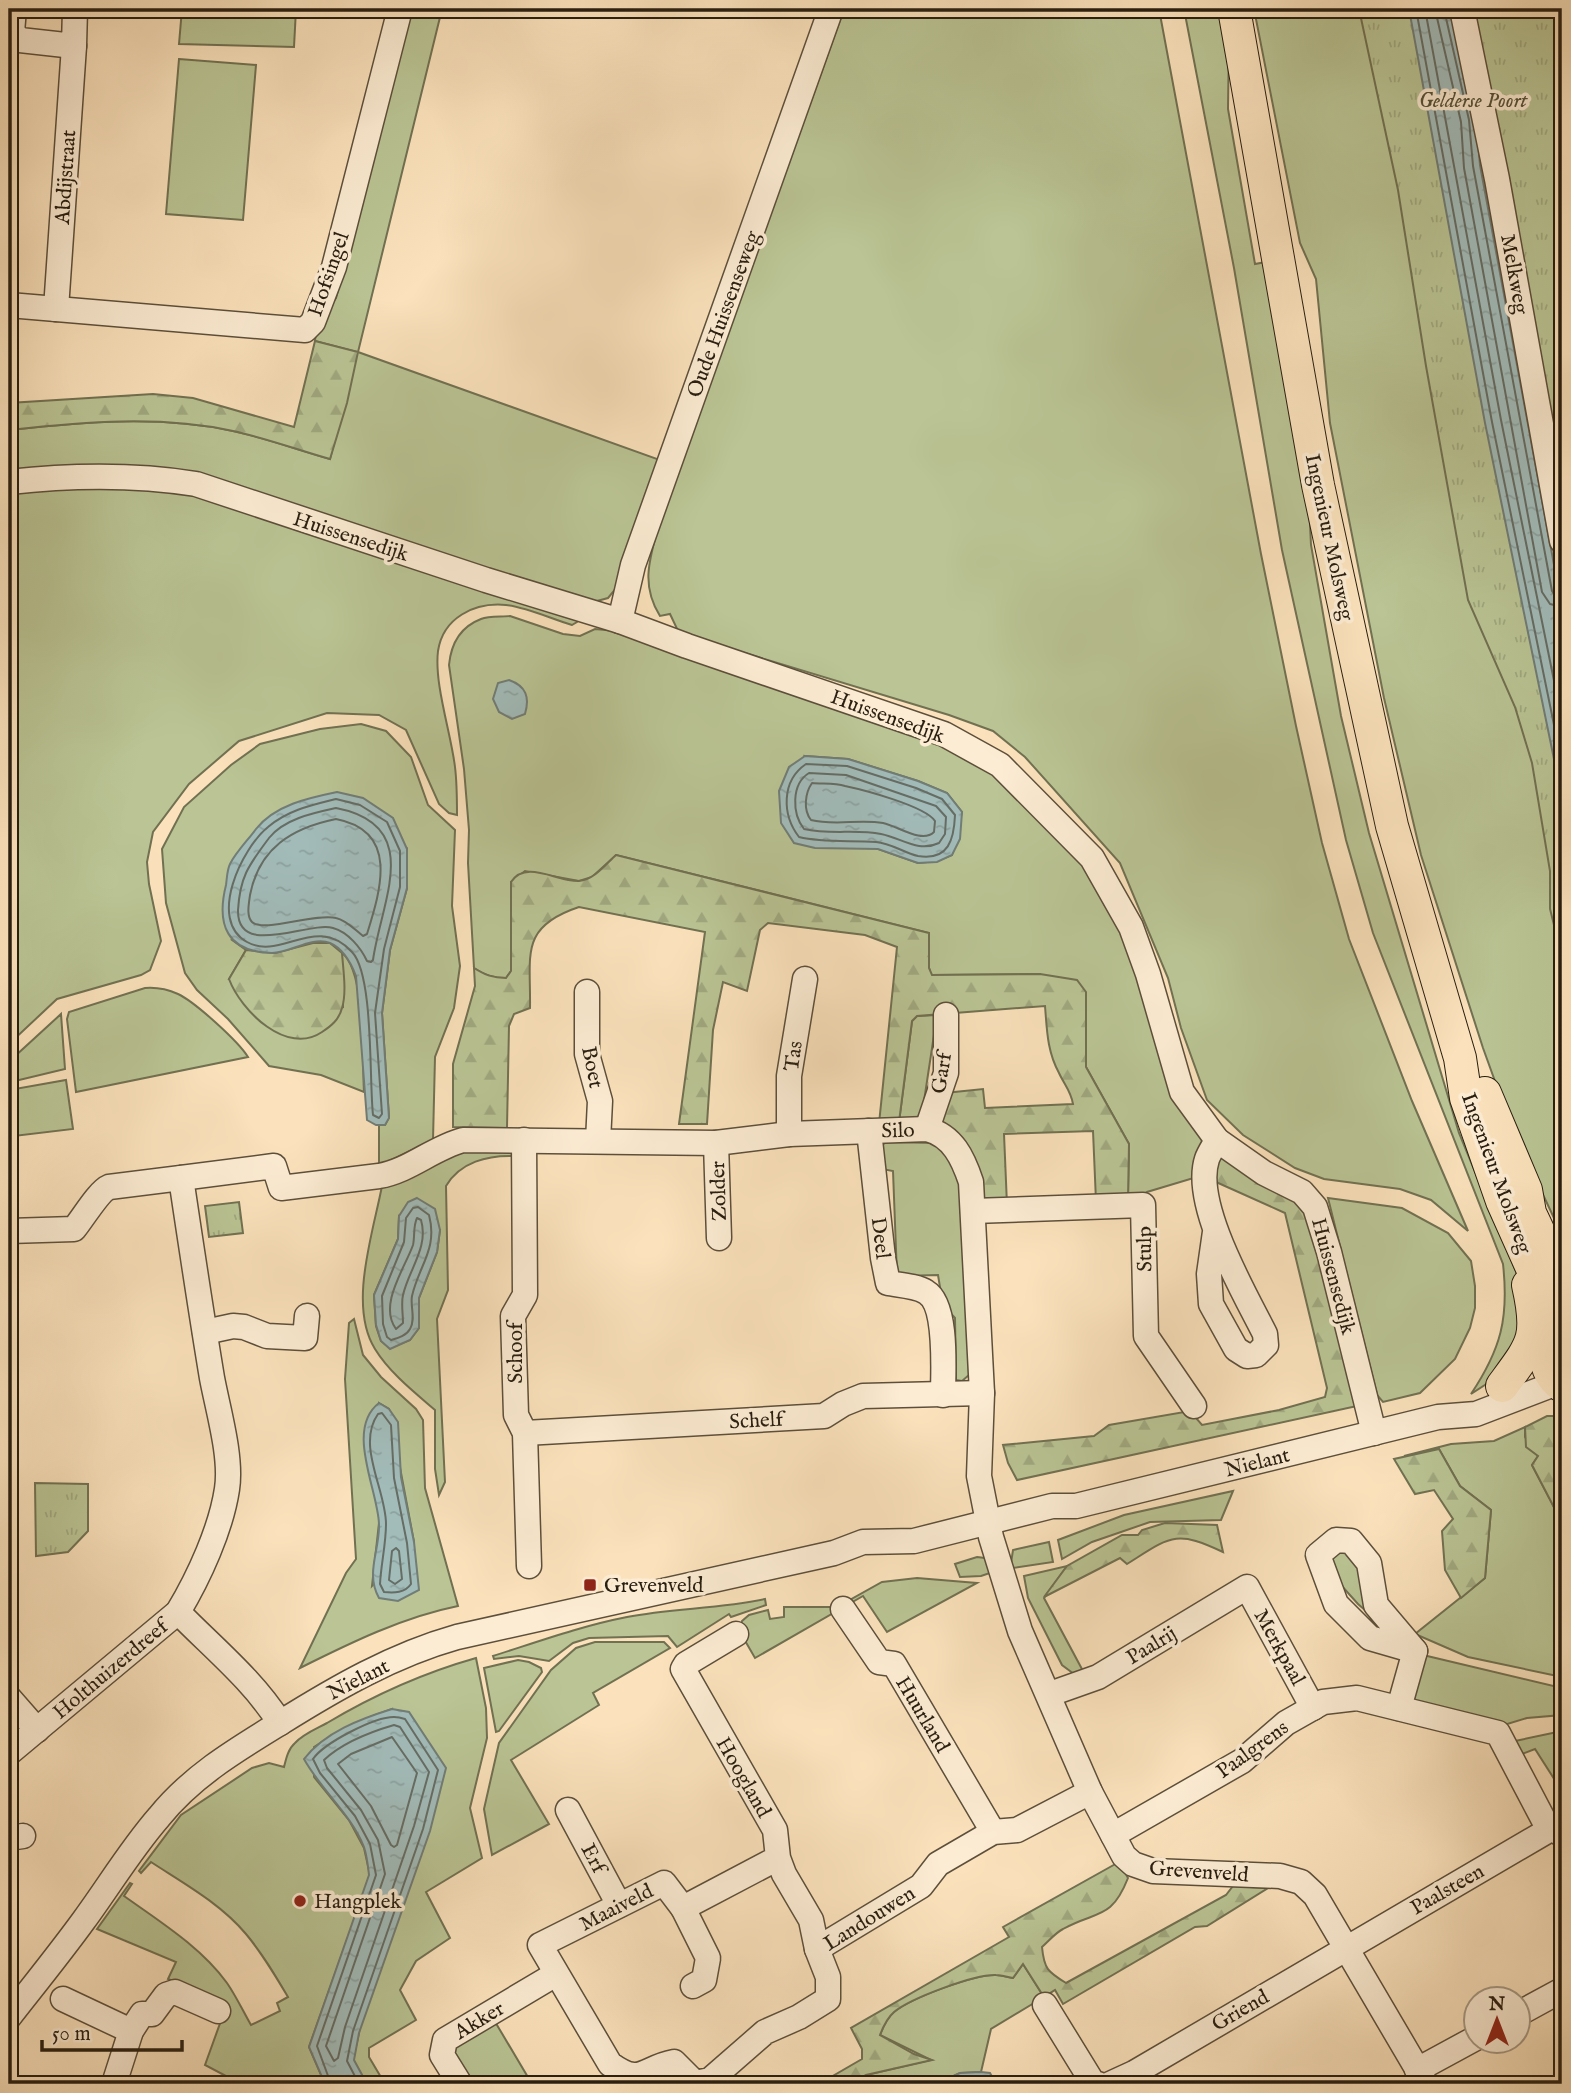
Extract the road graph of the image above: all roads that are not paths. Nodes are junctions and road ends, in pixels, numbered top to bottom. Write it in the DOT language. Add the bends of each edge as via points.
graph roads {
  1 [pos="14,9"];
  2 [pos="75,9"];
  3 [pos="400,9"];
  4 [pos="831,9"];
  5 [pos="1234,9"];
  6 [pos="1462,9"];
  7 [pos="74,46"];
  8 [pos="9,305"];
  9 [pos="56,309"];
  10 [pos="9,482"];
  11 [pos="1562,541"];
  12 [pos="620,621"];
  13 [pos="805,979"];
  14 [pos="587,992"];
  15 [pos="946,1015"];
  16 [pos="927,1129"];
  17 [pos="869,1131"];
  18 [pos="789,1134"];
  19 [pos="524,1140"];
  20 [pos="1217,1140"];
  21 [pos="598,1141"];
  22 [pos="716,1143"];
  23 [pos="181,1178"];
  24 [pos="1514,1196"];
  25 [pos="973,1211"];
  26 [pos="9,1231"];
  27 [pos="1215,1232"];
  28 [pos="719,1238"];
  29 [pos="1562,1255"];
  30 [pos="1562,1281"];
  31 [pos="307,1316"];
  32 [pos="1560,1322"];
  33 [pos="205,1332"];
  34 [pos="1555,1377"];
  35 [pos="1502,1386"];
  36 [pos="982,1393"];
  37 [pos="943,1395"];
  38 [pos="1194,1406"];
  39 [pos="1438,1417"];
  40 [pos="525,1433"];
  41 [pos="1374,1433"];
  42 [pos="990,1530"];
  43 [pos="529,1566"];
  44 [pos="1247,1587"];
  45 [pos="843,1609"];
  46 [pos="178,1612"];
  47 [pos="736,1634"];
  48 [pos="1415,1651"];
  49 [pos="1049,1694"];
  50 [pos="9,1698"];
  51 [pos="1399,1707"];
  52 [pos="1313,1708"];
  53 [pos="281,1723"];
  54 [pos="37,1730"];
  55 [pos="9,1753"];
  56 [pos="1090,1792"];
  57 [pos="568,1810"];
  58 [pos="993,1832"];
  59 [pos="1555,1832"];
  60 [pos="1113,1835"];
  61 [pos="779,1858"];
  62 [pos="620,1905"];
  63 [pos="683,1908"];
  64 [pos="540,1945"];
  65 [pos="817,1949"];
  66 [pos="1346,1949"];
  67 [pos="556,1973"];
  68 [pos="693,1986"];
  69 [pos="1562,1990"];
  70 [pos="63,1998"];
  71 [pos="1045,2005"];
  72 [pos="1532,2006"];
  73 [pos="218,2011"];
  74 [pos="9,2017"];
  75 [pos="131,2031"];
  76 [pos="1462,2048"];
  77 [pos="1421,2077"];
  78 [pos="1138,2079"];
  79 [pos="114,2084"];
  80 [pos="460,2084"];
  81 [pos="1098,2084"];
  82 [pos="1110,2084"];
  1 -- 7 [label="street" via="12,32 20,40"];
  2 -- 7 [label="street, Abdijstraat"];
  3 -- 9 [label="street, Hofsingel" via="334,267 313,322 305,330"];
  4 -- 12 [label="street, Oude Huissenseweg" via="633,565"];
  5 -- 24 [label="main road, Ingenieur Molsweg" via="1316,472 1392,826 1460,1058 1482,1087"];
  6 -- 11 [label="street, Melkweg" via="1500,192"];
  7 -- 9 [label="street, Abdijstraat"];
  8 -- 9 [label="street, Hofsingel"];
  10 -- 12 [label="street, Huissensedijk" via="110,475 196,484"];
  12 -- 20 [label="street, Huissensedijk" via="944,734 1000,765 1092,858 1131,927 1182,1092"];
  13 -- 18 [label="street, Tas" via="789,1076"];
  14 -- 21 [label="street, Boet" via="587,1054 600,1101"];
  15 -- 16 [label="street, Garf" via="946,1073"];
  16 -- 17 [label="street, Silo"];
  16 -- 25 [label="street, Silo" via="954,1145 965,1164"];
  17 -- 18 [label="street, Silo"];
  17 -- 37 [label="street, Deel" via="888,1283 927,1292 934,1301 942,1329"];
  18 -- 22 [label="street, Silo"];
  19 -- 21 [label="street, Silo"];
  19 -- 23 [label="street" via="463,1140 444,1145 393,1174 281,1188 274,1166"];
  19 -- 40 [label="street, Schoof" via="525,1295 513,1316 513,1342 516,1415"];
  20 -- 27 [label="street" via="1206,1161 1205,1187"];
  20 -- 41 [label="street, Huissensedijk" via="1264,1173 1302,1192 1315,1207"];
  21 -- 22 [label="street, Silo"];
  22 -- 28 [label="street, Zolder"];
  23 -- 26 [label="street" via="103,1189 74,1229"];
  23 -- 33 [label="street, Holthuizerdreef"];
  24 -- 29 [label="main road" via="1540,1210"];
  24 -- 30 [label="main road, Ingenieur Molsweg" via="1530,1213"];
  24 -- 32 [label="main road, Ingenieur Molsweg"];
  24 -- 35 [label="main road" via="1503,1221 1528,1284 1535,1316 1530,1348"];
  25 -- 36 [label="street, Silo"];
  25 -- 38 [label="street, Stulp" via="1143,1205 1146,1336"];
  31 -- 33 [label="street" via="305,1338 267,1336 233,1326"];
  32 -- 34 [label="main road" via="1545,1348"];
  33 -- 46 [label="street, Holthuizerdreef" via="226,1448 228,1487 192,1588"];
  34 -- 35 [label="street, Nielant"];
  34 -- 39 [label="street, Nielant" via="1476,1414"];
  35 -- 39 [label="street, Nielant"];
  36 -- 37 [label="street, Schelf"];
  36 -- 42 [label="street, Silo" via="979,1476"];
  37 -- 40 [label="street, Schelf" via="863,1396 824,1416"];
  39 -- 41 [label="street, Nielant"];
  40 -- 43 [label="street, Schoof"];
  41 -- 42 [label="street, Nielant" via="1076,1506 1057,1521"];
  42 -- 49 [label="street, Grevenveld" via="1020,1631"];
  42 -- 53 [label="street, Nielant" via="917,1556 834,1553 442,1641 367,1672"];
  44 -- 49 [label="street, Paalrij" via="1098,1677"];
  44 -- 52 [label="street, Merkpaal"];
  45 -- 58 [label="street, Huurland" via="879,1662 894,1664"];
  46 -- 53 [label="street, Holthuizerdreef" via="244,1676"];
  46 -- 54 [label="street, Holthuizerdreef"];
  47 -- 61 [label="street, Hoogland" via="683,1669 775,1830"];
  48 -- 48 [label="street" via="1376,1605 1369,1563 1351,1541 1336,1540 1318,1555 1336,1604 1370,1638"];
  48 -- 51 [label="street"];
  49 -- 56 [label="street, Grevenveld"];
  50 -- 54 [label="street"];
  51 -- 52 [label="street, Paalgrens" via="1357,1698 1323,1702"];
  51 -- 59 [label="street, Paalgrens" via="1499,1733"];
  52 -- 60 [label="street, Paalgrens" via="1286,1723 1242,1761"];
  53 -- 74 [label="street, Nielant" via="222,1759 160,1815"];
  54 -- 55 [label="street, Holthuizerdreef"];
  56 -- 58 [label="street, Landouwen" via="1017,1830"];
  56 -- 60 [label="street, Grevenveld"];
  57 -- 62 [label="street, Erf"];
  58 -- 65 [label="street, Landouwen" via="938,1864 921,1886"];
  59 -- 66 [label="street, Paalsteen"];
  60 -- 66 [label="street, Grevenveld" via="1124,1856 1153,1871 1280,1876 1301,1882 1315,1895"];
  61 -- 63 [label="street, Maaiveld"];
  61 -- 65 [label="street, Hoogland" via="811,1920"];
  62 -- 63 [label="street, Maaiveld" via="664,1883"];
  62 -- 64 [label="street, Maaiveld"];
  63 -- 68 [label="street, Maaiveld" via="708,1958 705,1980"];
  64 -- 67 [label="street, Landouwen"];
  65 -- 67 [label="street, Landouwen" via="828,1977 828,1998 765,2032 710,2080 695,2083 674,2062 637,2077 610,2064"];
  66 -- 77 [label="street, Grevenveld"];
  66 -- 78 [label="street, Griend"];
  67 -- 80 [label="street, Akker" via="445,2040 442,2055"];
  69 -- 72 [label="street"];
  70 -- 75 [label="street"];
  71 -- 81 [label="street" via="1093,2083"];
  73 -- 75 [label="street" via="175,1992 152,2014 142,2014"];
  75 -- 79 [label="street"];
  76 -- 77 [label="street"];
  78 -- 82 [label="street, Griend"];
}
